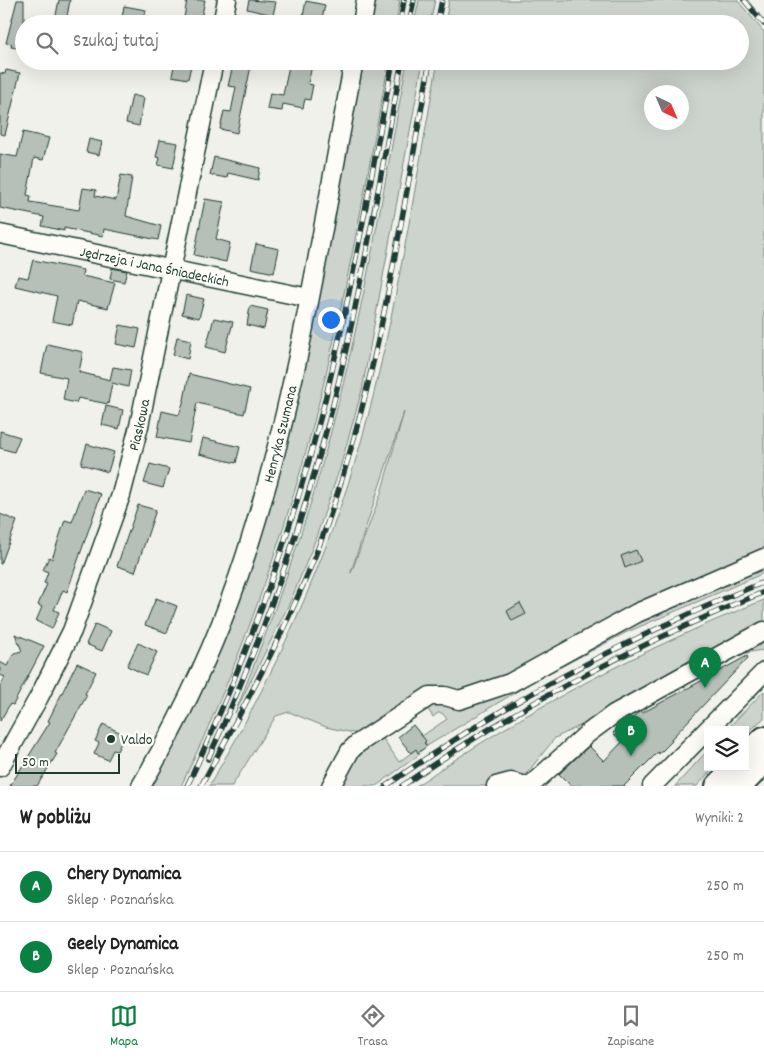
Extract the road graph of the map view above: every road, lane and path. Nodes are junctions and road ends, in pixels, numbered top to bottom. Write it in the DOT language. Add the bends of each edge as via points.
graph roads {
  1 [pos="227,0"];
  2 [pos="366,0"];
  3 [pos="224,15"];
  4 [pos="364,15"];
  5 [pos="212,70"];
  6 [pos="352,70"];
  7 [pos="0,234"];
  8 [pos="172,270"];
  9 [pos="309,298"];
  10 [pos="764,558"];
  11 [pos="764,631"];
  12 [pos="764,672"];
  13 [pos="764,738"];
  14 [pos="749,752"];
  15 [pos="764,762"];
  16 [pos="0,767"];
  17 [pos="730,771"];
  18 [pos="141,786"];
  19 [pos="331,786"];
  20 [pos="496,786"];
  21 [pos="526,786"];
  22 [pos="530,786"];
  23 [pos="652,786"];
  24 [pos="717,786"];
  25 [pos="741,786"];
  1 -- 3 [label="street"];
  2 -- 4 [label="street"];
  5 -- 8 [label="street, Piaskowa"];
  6 -- 9 [label="street, Henryka Szumana"];
  7 -- 8 [label="street, Jędrzeja i Jana Śniadeckich"];
  8 -- 9 [label="street, Jędrzeja i Jana Śniadeckich"];
  8 -- 16 [label="street, Piaskowa" via="131,461 100,557 57,663"];
  9 -- 18 [label="street, Henryka Szumana" via="283,424 239,577 195,682"];
  10 -- 19 [label="street" via="637,613 510,683 459,700 430,696 357,744"];
  11 -- 22 [label="street" via="614,714"];
  12 -- 23 [label="street"];
  13 -- 14 [label="main road"];
  15 -- 25 [label="main road"];
  17 -- 24 [label="main road"];
  20 -- 21 [label="street" via="511,782"];
}
